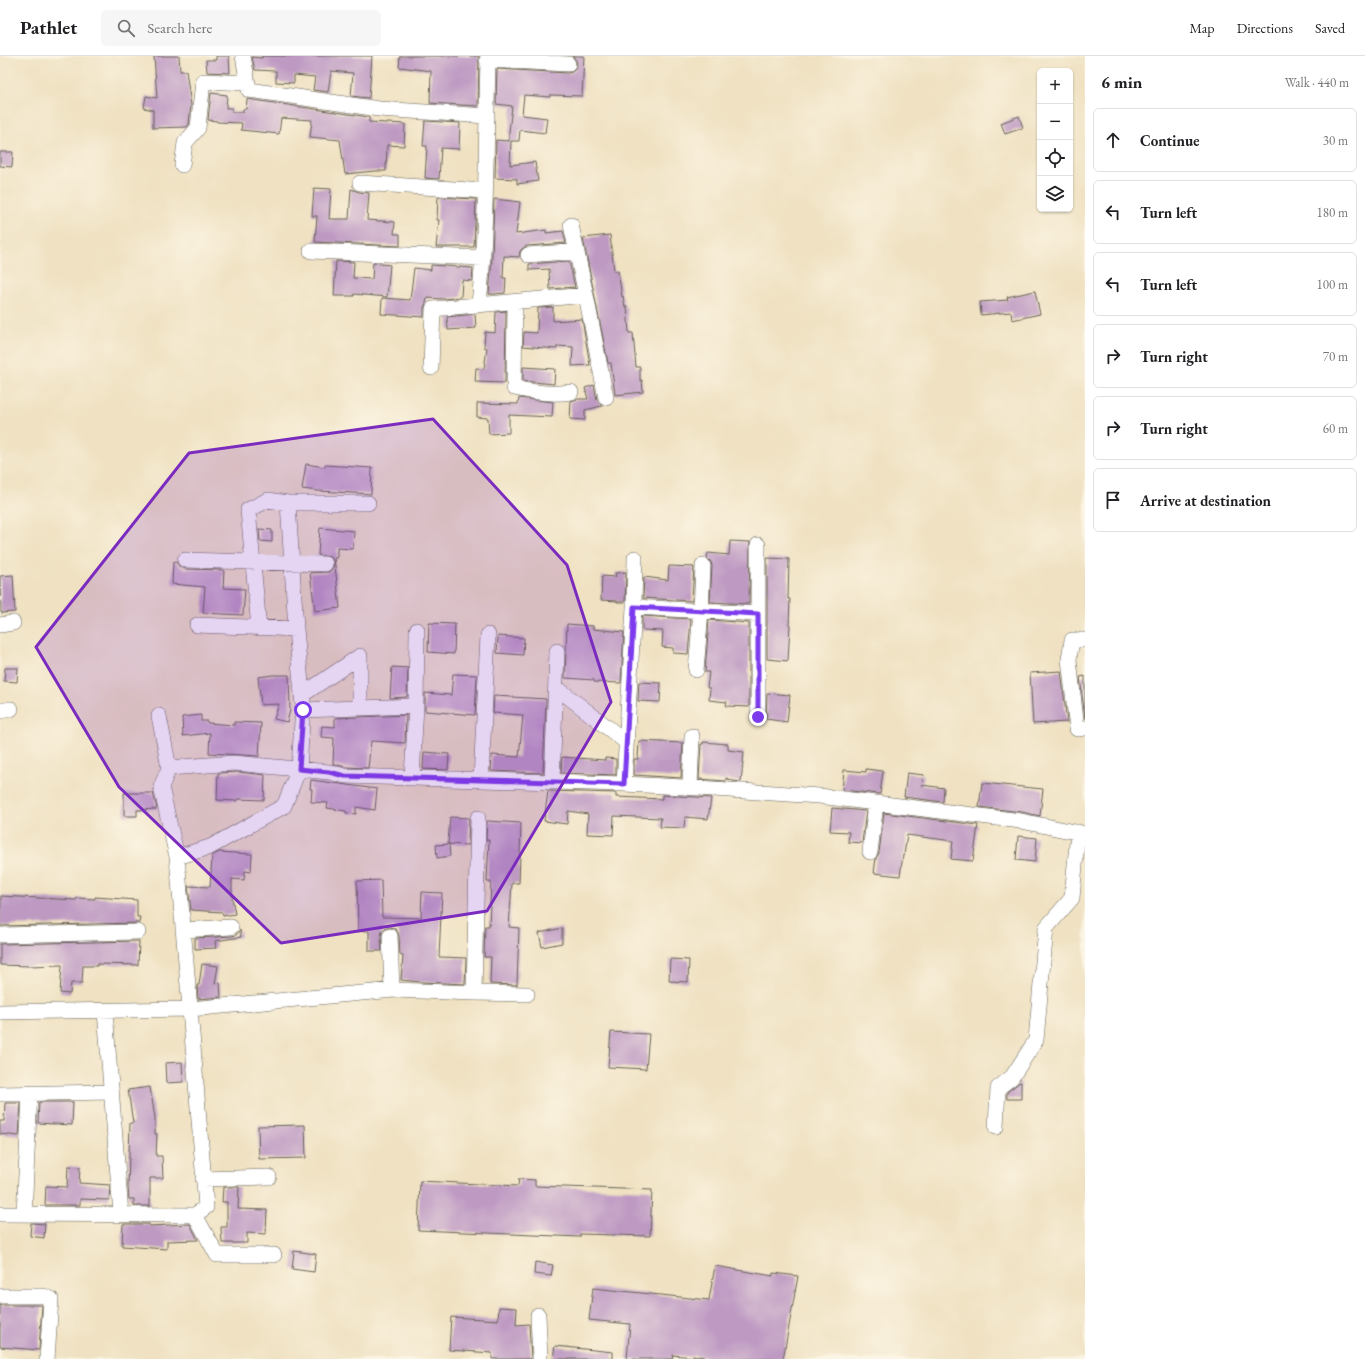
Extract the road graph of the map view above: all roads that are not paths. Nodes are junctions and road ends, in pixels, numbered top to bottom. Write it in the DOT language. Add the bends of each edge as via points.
graph roads {
  1 [pos="243,56"];
  2 [pos="488,58"];
  3 [pos="568,64"];
  4 [pos="248,83"];
  5 [pos="487,116"];
  6 [pos="182,166"];
  7 [pos="360,182"];
  8 [pos="485,191"];
  9 [pos="571,225"];
  10 [pos="311,251"];
  11 [pos="577,251"];
  12 [pos="528,255"];
  13 [pos="483,258"];
  14 [pos="586,295"];
  15 [pos="515,302"];
  16 [pos="479,305"];
  17 [pos="431,368"];
  18 [pos="571,392"];
  19 [pos="606,398"];
  20 [pos="288,503"];
  21 [pos="368,504"];
  22 [pos="758,545"];
  23 [pos="635,558"];
  24 [pos="185,560"];
  25 [pos="253,562"];
  26 [pos="292,564"];
  27 [pos="325,564"];
  28 [pos="703,566"];
  29 [pos="634,607"];
  30 [pos="701,611"];
  31 [pos="758,614"];
  32 [pos="197,625"];
  33 [pos="259,628"];
  34 [pos="296,629"];
  35 [pos="417,630"];
  36 [pos="488,635"];
  37 [pos="1085,640"];
  38 [pos="557,651"];
  39 [pos="696,670"];
  40 [pos="556,687"];
  41 [pos="302,703"];
  42 [pos="416,706"];
  43 [pos="360,708"];
  44 [pos="159,716"];
  45 [pos="758,717"];
  46 [pos="1085,728"];
  47 [pos="692,736"];
  48 [pos="626,742"];
  49 [pos="169,768"];
  50 [pos="299,769"];
  51 [pos="412,778"];
  52 [pos="481,780"];
  53 [pos="552,782"];
  54 [pos="624,784"];
  55 [pos="690,787"];
  56 [pos="876,803"];
  57 [pos="478,818"];
  58 [pos="1081,833"];
  59 [pos="870,852"];
  60 [pos="177,857"];
  61 [pos="231,927"];
  62 [pos="183,930"];
  63 [pos="138,932"];
  64 [pos="0,935"];
  65 [pos="390,936"];
  66 [pos="392,990"];
  67 [pos="474,993"];
  68 [pos="527,994"];
  69 [pos="190,1009"];
  70 [pos="104,1010"];
  71 [pos="0,1012"];
  72 [pos="111,1092"];
  73 [pos="0,1094"];
  74 [pos="30,1094"];
  75 [pos="996,1127"];
  76 [pos="269,1177"];
  77 [pos="203,1179"];
  78 [pos="0,1214"];
  79 [pos="24,1214"];
  80 [pos="121,1214"];
  81 [pos="195,1214"];
  82 [pos="274,1255"];
  83 [pos="0,1296"];
  84 [pos="538,1315"];
  85 [pos="47,1359"];
  86 [pos="540,1359"];
  1 -- 4 [label="street"];
  2 -- 3 [label="street"];
  2 -- 5 [label="street"];
  4 -- 5 [label="street" via="249,90 379,109"];
  4 -- 6 [label="street" via="203,81 198,128 185,143"];
  5 -- 8 [label="street"];
  7 -- 8 [label="street"];
  8 -- 13 [label="street"];
  9 -- 11 [label="street"];
  10 -- 13 [label="street"];
  11 -- 12 [label="street"];
  11 -- 14 [label="street"];
  13 -- 16 [label="street"];
  14 -- 15 [label="street"];
  14 -- 19 [label="street"];
  15 -- 16 [label="street"];
  15 -- 18 [label="street" via="514,388 533,392"];
  16 -- 17 [label="street" via="433,309"];
  20 -- 21 [label="street"];
  20 -- 25 [label="street" via="268,500 248,510"];
  20 -- 26 [label="street"];
  22 -- 31 [label="street"];
  23 -- 29 [label="street"];
  24 -- 25 [label="street"];
  25 -- 26 [label="street"];
  25 -- 33 [label="street"];
  26 -- 27 [label="street"];
  26 -- 34 [label="street"];
  28 -- 30 [label="street"];
  29 -- 30 [label="street"];
  29 -- 48 [label="street"];
  30 -- 31 [label="street"];
  30 -- 39 [label="street"];
  31 -- 45 [label="street"];
  32 -- 33 [label="street"];
  33 -- 34 [label="street"];
  34 -- 41 [label="street"];
  35 -- 42 [label="street"];
  36 -- 52 [label="street"];
  37 -- 46 [label="street" via="1072,640 1069,658 1077,729"];
  38 -- 40 [label="street"];
  40 -- 48 [label="street"];
  40 -- 53 [label="street"];
  41 -- 43 [label="street"];
  41 -- 43 [label="street" via="360,656"];
  41 -- 50 [label="street"];
  42 -- 43 [label="street"];
  42 -- 51 [label="street"];
  44 -- 49 [label="street"];
  47 -- 55 [label="street"];
  48 -- 54 [label="street"];
  49 -- 50 [label="street" via="234,763"];
  49 -- 60 [label="street" via="161,787"];
  50 -- 51 [label="street" via="345,776"];
  50 -- 60 [label="street" via="284,806 210,847"];
  51 -- 52 [label="street"];
  52 -- 53 [label="street"];
  53 -- 54 [label="street"];
  54 -- 55 [label="street"];
  55 -- 56 [label="street" via="819,796"];
  56 -- 58 [label="street" via="1021,821"];
  56 -- 59 [label="street"];
  57 -- 67 [label="street"];
  58 -- 75 [label="street" via="1072,898 1046,928 1036,1040 1012,1077 998,1088"];
  60 -- 62 [label="street"];
  61 -- 62 [label="street"];
  62 -- 69 [label="street"];
  63 -- 64 [label="street"];
  65 -- 66 [label="street"];
  66 -- 67 [label="street"];
  66 -- 69 [label="street"];
  67 -- 68 [label="street"];
  69 -- 70 [label="street"];
  69 -- 77 [label="street"];
  70 -- 71 [label="street"];
  70 -- 72 [label="street"];
  72 -- 74 [label="street"];
  72 -- 80 [label="street"];
  73 -- 74 [label="street"];
  74 -- 79 [label="street"];
  76 -- 77 [label="street"];
  77 -- 81 [label="street" via="206,1207"];
  78 -- 79 [label="street"];
  79 -- 80 [label="street"];
  80 -- 81 [label="street"];
  81 -- 82 [label="street" via="217,1255"];
  83 -- 85 [label="street" via="44,1296 51,1299"];
  84 -- 86 [label="street"];
}
